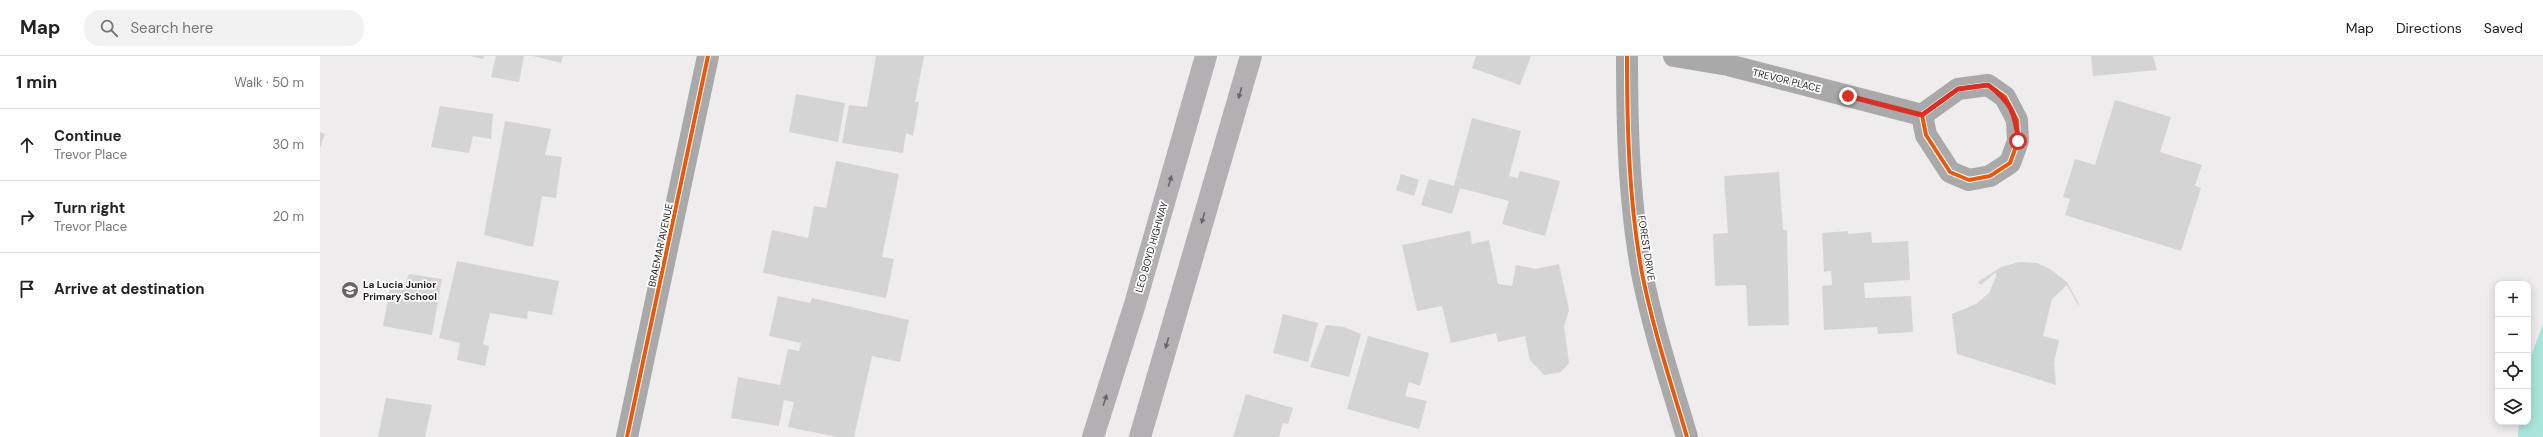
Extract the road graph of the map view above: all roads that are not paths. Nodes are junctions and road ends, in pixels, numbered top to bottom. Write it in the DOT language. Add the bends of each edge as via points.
graph roads {
  1 [pos="708,56"];
  2 [pos="1206,56"];
  3 [pos="1251,56"];
  4 [pos="1627,56"];
  5 [pos="1674,56"];
  6 [pos="1922,115"];
  7 [pos="1683,436"];
  8 [pos="627,437"];
  9 [pos="1093,437"];
  10 [pos="1140,437"];
  1 -- 8 [label="street, BRAEMAR AVENUE"];
  9 -- 2 [label="highway, LEO BOYD HIGHWAY, one-way" via="1135,304"];
  3 -- 10 [label="highway, one-way"];
  4 -- 7 [label="street, FOREST DRIVE" via="1631,183 1635,224 1653,321"];
  5 -- 6 [label="street, TREVOR PLACE" via="1728,65"];
  6 -- 6 [label="street" via="1958,89 1988,85 2005,97 2017,120 2018,141 2010,164 1990,176 1969,180 1950,172 1926,135"];
}
